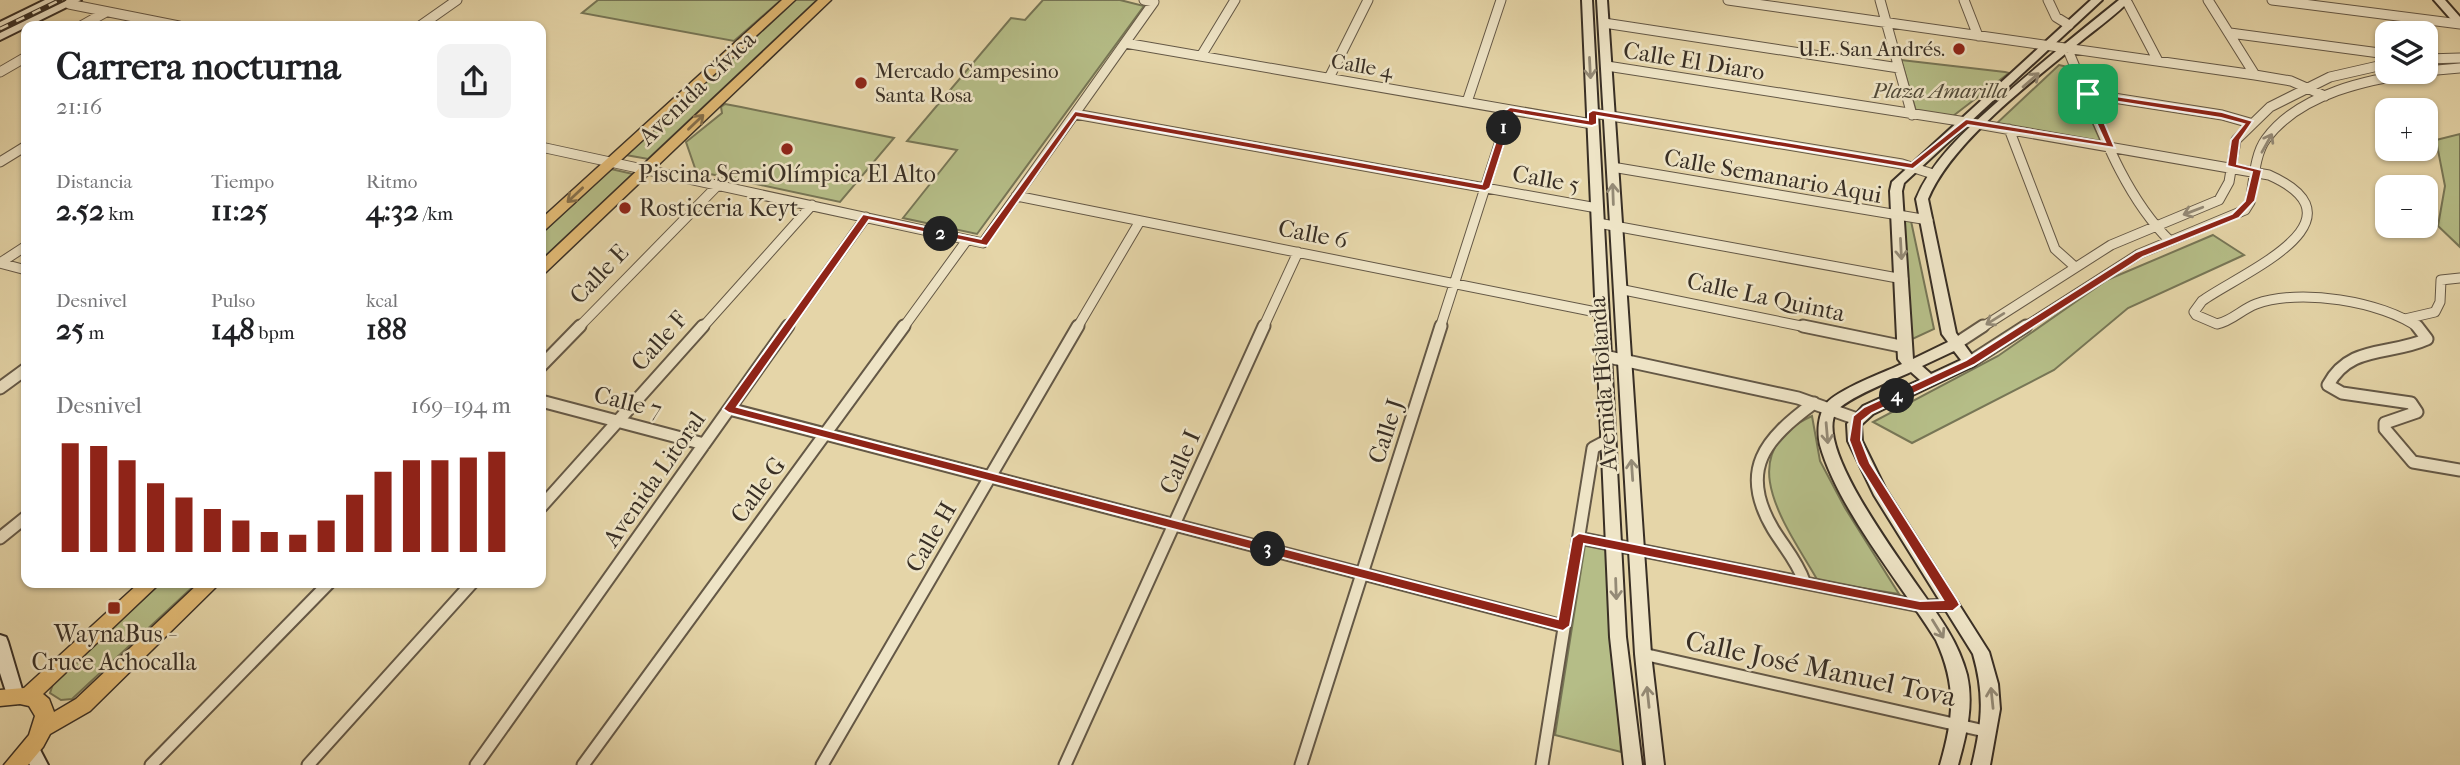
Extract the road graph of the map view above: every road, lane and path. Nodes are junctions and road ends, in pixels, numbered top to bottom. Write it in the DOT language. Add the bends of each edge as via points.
graph roads {
  1 [pos="53,0"];
  2 [pos="457,0"];
  3 [pos="789,0"];
  4 [pos="825,0"];
  5 [pos="1144,0"];
  6 [pos="1235,0"];
  7 [pos="1368,0"];
  8 [pos="1502,0"];
  9 [pos="1587,0"];
  10 [pos="1602,0"];
  11 [pos="1728,0"];
  12 [pos="1880,0"];
  13 [pos="1964,0"];
  14 [pos="2048,0"];
  15 [pos="2097,0"];
  16 [pos="2126,0"];
  17 [pos="2208,0"];
  18 [pos="2272,0"];
  19 [pos="2439,0"];
  20 [pos="73,2"];
  21 [pos="106,12"];
  22 [pos="33,21"];
  23 [pos="90,21"];
  24 [pos="153,21"];
  25 [pos="426,21"];
  26 [pos="1604,23"];
  27 [pos="1887,24"];
  28 [pos="2460,24"];
  29 [pos="2069,25"];
  30 [pos="0,26"];
  31 [pos="21,27"];
  32 [pos="2230,33"];
  33 [pos="1978,36"];
  34 [pos="0,37"];
  35 [pos="1125,43"];
  36 [pos="2048,45"];
  37 [pos="2067,48"];
  38 [pos="2375,52"];
  39 [pos="1201,56"];
  40 [pos="2460,58"];
  41 [pos="2438,59"];
  42 [pos="21,60"];
  43 [pos="2158,61"];
  44 [pos="1606,66"];
  45 [pos="2375,67"];
  46 [pos="1899,68"];
  47 [pos="2460,68"];
  48 [pos="2438,70"];
  49 [pos="0,72"];
  50 [pos="2255,75"];
  51 [pos="1329,78"];
  52 [pos="2375,80"];
  53 [pos="2307,88"];
  54 [pos="2088,94"];
  55 [pos="2325,96"];
  56 [pos="1467,102"];
  57 [pos="1510,110"];
  58 [pos="1075,114"];
  59 [pos="1610,115"];
  60 [pos="1912,115"];
  61 [pos="1592,118"];
  62 [pos="1966,122"];
  63 [pos="2250,123"];
  64 [pos="1980,124"];
  65 [pos="2009,129"];
  66 [pos="2111,146"];
  67 [pos="546,148"];
  68 [pos="21,149"];
  69 [pos="0,162"];
  70 [pos="611,162"];
  71 [pos="1913,166"];
  72 [pos="2232,166"];
  73 [pos="1612,167"];
  74 [pos="646,169"];
  75 [pos="2257,170"];
  76 [pos="1933,174"];
  77 [pos="719,184"];
  78 [pos="1485,188"];
  79 [pos="1016,196"];
  80 [pos="812,205"];
  81 [pos="866,216"];
  82 [pos="1597,216"];
  83 [pos="1899,217"];
  84 [pos="1928,220"];
  85 [pos="546,221"];
  86 [pos="1140,221"];
  87 [pos="1614,225"];
  88 [pos="2152,226"];
  89 [pos="967,240"];
  90 [pos="2170,241"];
  91 [pos="21,249"];
  92 [pos="1298,253"];
  93 [pos="0,263"];
  94 [pos="546,264"];
  95 [pos="2074,266"];
  96 [pos="21,269"];
  97 [pos="2460,278"];
  98 [pos="1903,279"];
  99 [pos="1455,284"];
  100 [pos="1619,289"];
  101 [pos="1601,313"];
  102 [pos="2405,319"];
  103 [pos="1954,345"];
  104 [pos="1905,347"];
  105 [pos="1604,356"];
  106 [pos="1624,360"];
  107 [pos="546,361"];
  108 [pos="1970,362"];
  109 [pos="1909,365"];
  110 [pos="21,373"];
  111 [pos="1930,382"];
  112 [pos="0,388"];
  113 [pos="546,402"];
  114 [pos="1814,402"];
  115 [pos="1831,408"];
  116 [pos="729,409"];
  117 [pos="1857,419"];
  118 [pos="617,422"];
  119 [pos="824,435"];
  120 [pos="1608,440"];
  121 [pos="704,444"];
  122 [pos="2460,470"];
  123 [pos="990,477"];
  124 [pos="546,500"];
  125 [pos="21,521"];
  126 [pos="1174,525"];
  127 [pos="0,538"];
  128 [pos="1579,538"];
  129 [pos="1614,544"];
  130 [pos="1637,548"];
  131 [pos="1362,573"];
  132 [pos="1804,581"];
  133 [pos="145,588"];
  134 [pos="206,588"];
  135 [pos="324,588"];
  136 [pos="467,588"];
  137 [pos="1953,605"];
  138 [pos="1923,606"];
  139 [pos="1563,626"];
  140 [pos="0,642"];
  141 [pos="1643,654"];
  142 [pos="14,697"];
  143 [pos="1960,723"];
  144 [pos="45,727"];
  145 [pos="1989,732"];
  146 [pos="35,757"];
  147 [pos="14,765"];
  148 [pos="151,765"];
  149 [pos="308,765"];
  150 [pos="476,765"];
  151 [pos="583,765"];
  152 [pos="822,765"];
  153 [pos="1065,765"];
  154 [pos="1301,765"];
  155 [pos="1542,765"];
  156 [pos="1633,765"];
  157 [pos="1655,765"];
  158 [pos="1949,765"];
  159 [pos="1982,765"];
  1 -- 30 [label="street"];
  2 -- 25 [label="street"];
  3 -- 70 [label="main road, Avenida Cívica"];
  74 -- 4 [label="main road, Avenida Cívica, one-way"];
  5 -- 35 [label="street" via="1154,2"];
  6 -- 39 [label="street"];
  7 -- 51 [label="street"];
  8 -- 56 [label="street"];
  9 -- 61 [label="street, Avenida Holanda, one-way"];
  10 -- 26 [label="street, Avenida Holanda"];
  11 -- 27 [label="street"];
  12 -- 27 [label="street"];
  13 -- 33 [label="street"];
  14 -- 29 [label="street" via="2056,17"];
  15 -- 29 [label="street"];
  16 -- 37 [label="street"];
  16 -- 43 [label="street"];
  17 -- 32 [label="street"];
  18 -- 28 [label="street"];
  19 -- 28 [label="street"];
  20 -- 21 [label="street"];
  20 -- 22 [label="street"];
  21 -- 23 [label="street"];
  21 -- 24 [label="street"];
  26 -- 44 [label="street, Avenida Holanda"];
  26 -- 46 [label="street"];
  27 -- 33 [label="street"];
  27 -- 46 [label="street"];
  29 -- 36 [label="street"];
  31 -- 34 [label="street"];
  32 -- 38 [label="street"];
  32 -- 50 [label="street"];
  33 -- 36 [label="street"];
  35 -- 39 [label="street, Calle 4"];
  35 -- 58 [label="street"];
  36 -- 37 [label="street"];
  36 -- 62 [label="street"];
  37 -- 43 [label="street"];
  37 -- 54 [label="street"];
  64 -- 37 [label="street, one-way"];
  39 -- 51 [label="street, Calle 4"];
  40 -- 41 [label="street"];
  42 -- 49 [label="street"];
  43 -- 50 [label="street"];
  44 -- 59 [label="street, Avenida Holanda"];
  44 -- 60 [label="street, Calle El Diaro"];
  45 -- 53 [label="street" via="2330,77"];
  46 -- 60 [label="street"];
  47 -- 48 [label="street"];
  50 -- 53 [label="street"];
  51 -- 56 [label="street, Calle 4"];
  52 -- 55 [label="street"];
  53 -- 55 [label="street"];
  53 -- 63 [label="street"];
  54 -- 63 [label="street"];
  54 -- 66 [label="street"];
  75 -- 55 [label="street, one-way" via="2266,139"];
  56 -- 57 [label="street, Calle 4"];
  57 -- 61 [label="street, Calle 4"];
  57 -- 78 [label="street, Calle J"];
  58 -- 78 [label="street, Calle 5"];
  58 -- 79 [label="street"];
  59 -- 61 [label="street, Calle 4"];
  59 -- 71 [label="street, Calle 4"];
  59 -- 73 [label="street, Avenida Holanda"];
  60 -- 62 [label="street, Calle El Diaro"];
  61 -- 82 [label="street, Avenida Holanda"];
  62 -- 64 [label="street, Calle El Diaro"];
  62 -- 71 [label="street"];
  63 -- 72 [label="street" via="2236,140"];
  64 -- 65 [label="street, Calle El Diaro"];
  64 -- 76 [label="street"];
  65 -- 66 [label="street, Calle El Diaro"];
  65 -- 95 [label="street" via="2055,249"];
  66 -- 72 [label="street, Calle El Diaro"];
  66 -- 88 [label="street"];
  67 -- 70 [label="street"];
  68 -- 69 [label="street"];
  70 -- 74 [label="street"];
  70 -- 85 [label="main road, Avenida Cívica, one-way"];
  71 -- 76 [label="street, Calle 4"];
  71 -- 83 [label="street" via="1898,182"];
  72 -- 75 [label="street, Calle El Diaro"];
  72 -- 88 [label="street, one-way" via="2219,200"];
  73 -- 83 [label="street, Calle Semanario Aqui"];
  87 -- 73 [label="street, Avenida Holanda, one-way"];
  74 -- 77 [label="street"];
  74 -- 94 [label="main road, Avenida Cívica"];
  75 -- 90 [label="street" via="2245,210"];
  75 -- 102 [label="street, Calle El Diaro" via="2303,196 2306,224 2292,245 2201,301 2194,312 2197,316 2215,324 2259,303 2314,298"];
  76 -- 84 [label="street" via="1922,192"];
  77 -- 80 [label="street"];
  77 -- 107 [label="street, Calle E"];
  78 -- 82 [label="street, Calle 5"];
  78 -- 99 [label="street, Calle J"];
  79 -- 86 [label="street, Calle 6"];
  79 -- 89 [label="street" via="983,243"];
  80 -- 81 [label="street"];
  80 -- 118 [label="street, Calle F"];
  81 -- 89 [label="street"];
  81 -- 116 [label="street, Avenida Litoral"];
  82 -- 87 [label="street, Calle 5"];
  82 -- 101 [label="street, Avenida Holanda"];
  83 -- 84 [label="street, Calle Semanario Aqui"];
  83 -- 98 [label="street, one-way"];
  84 -- 103 [label="street"];
  86 -- 92 [label="street, Calle 6"];
  86 -- 123 [label="street, Calle H"];
  87 -- 98 [label="street, Calle 5"];
  87 -- 100 [label="street, Avenida Holanda"];
  88 -- 90 [label="street"];
  88 -- 95 [label="street"];
  89 -- 119 [label="street, Calle G"];
  90 -- 108 [label="street" via="2110,272"];
  91 -- 93 [label="street"];
  92 -- 99 [label="street, Calle 6"];
  92 -- 126 [label="street, Calle I"];
  93 -- 96 [label="street"];
  95 -- 103 [label="street, one-way"];
  97 -- 102 [label="street" via="2441,280 2435,312"];
  98 -- 104 [label="street"];
  99 -- 101 [label="street, Calle 6"];
  99 -- 131 [label="street, Calle J"];
  100 -- 104 [label="street, Calle La Quinta"];
  100 -- 106 [label="street, Avenida Holanda"];
  101 -- 105 [label="street, Avenida Holanda"];
  102 -- 122 [label="street" via="2422,329 2427,339 2344,360 2328,385 2339,393 2411,402 2417,412 2385,423 2385,429 2413,462"];
  103 -- 108 [label="street"];
  103 -- 109 [label="street"];
  104 -- 109 [label="street"];
  105 -- 106 [label="street"];
  105 -- 120 [label="street, Avenida Holanda"];
  106 -- 114 [label="street"];
  130 -- 106 [label="street, Avenida Holanda, one-way"];
  108 -- 111 [label="street"];
  109 -- 111 [label="street"];
  109 -- 115 [label="street"];
  110 -- 112 [label="street"];
  111 -- 117 [label="street"];
  113 -- 118 [label="street, Calle 7"];
  114 -- 115 [label="street"];
  114 -- 132 [label="street" via="1774,432 1766,444 1756,487"];
  115 -- 117 [label="street"];
  115 -- 138 [label="street, one-way" via="1826,433 1836,470"];
  116 -- 119 [label="street"];
  116 -- 121 [label="street, Avenida Litoral"];
  117 -- 137 [label="street" via="1855,440 1864,464"];
  118 -- 121 [label="street, Calle 7"];
  118 -- 124 [label="street, Calle F"];
  119 -- 123 [label="street"];
  119 -- 151 [label="street, Calle G"];
  120 -- 128 [label="street" via="1593,448"];
  120 -- 129 [label="street, Avenida Holanda"];
  121 -- 150 [label="street, Avenida Litoral"];
  123 -- 126 [label="street"];
  123 -- 152 [label="street, Calle H"];
  125 -- 127 [label="street"];
  126 -- 131 [label="street"];
  126 -- 153 [label="street, Calle I"];
  128 -- 129 [label="street"];
  128 -- 139 [label="street"];
  129 -- 130 [label="street"];
  129 -- 156 [label="street, Avenida Holanda, one-way" via="1618,637"];
  130 -- 132 [label="street"];
  130 -- 141 [label="street, Avenida Holanda"];
  131 -- 139 [label="street"];
  131 -- 154 [label="street, Calle J"];
  132 -- 138 [label="street"];
  133 -- 142 [label="main road"];
  134 -- 144 [label="main road" via="83,705"];
  135 -- 148 [label="street"];
  136 -- 149 [label="street"];
  137 -- 138 [label="street"];
  145 -- 137 [label="street, one-way" via="1994,709 1991,682 1981,652"];
  138 -- 143 [label="street, one-way" via="1954,658 1963,702"];
  139 -- 155 [label="street"];
  140 -- 142 [label="street"];
  141 -- 143 [label="street, Calle José Manuel Tova"];
  157 -- 141 [label="street, Avenida Holanda, one-way"];
  142 -- 144 [label="main road" via="44,706"];
  143 -- 145 [label="street, Calle José Manuel Tova"];
  143 -- 158 [label="street"];
  144 -- 146 [label="main road"];
  145 -- 159 [label="street"];
  146 -- 147 [label="main road"];
}
